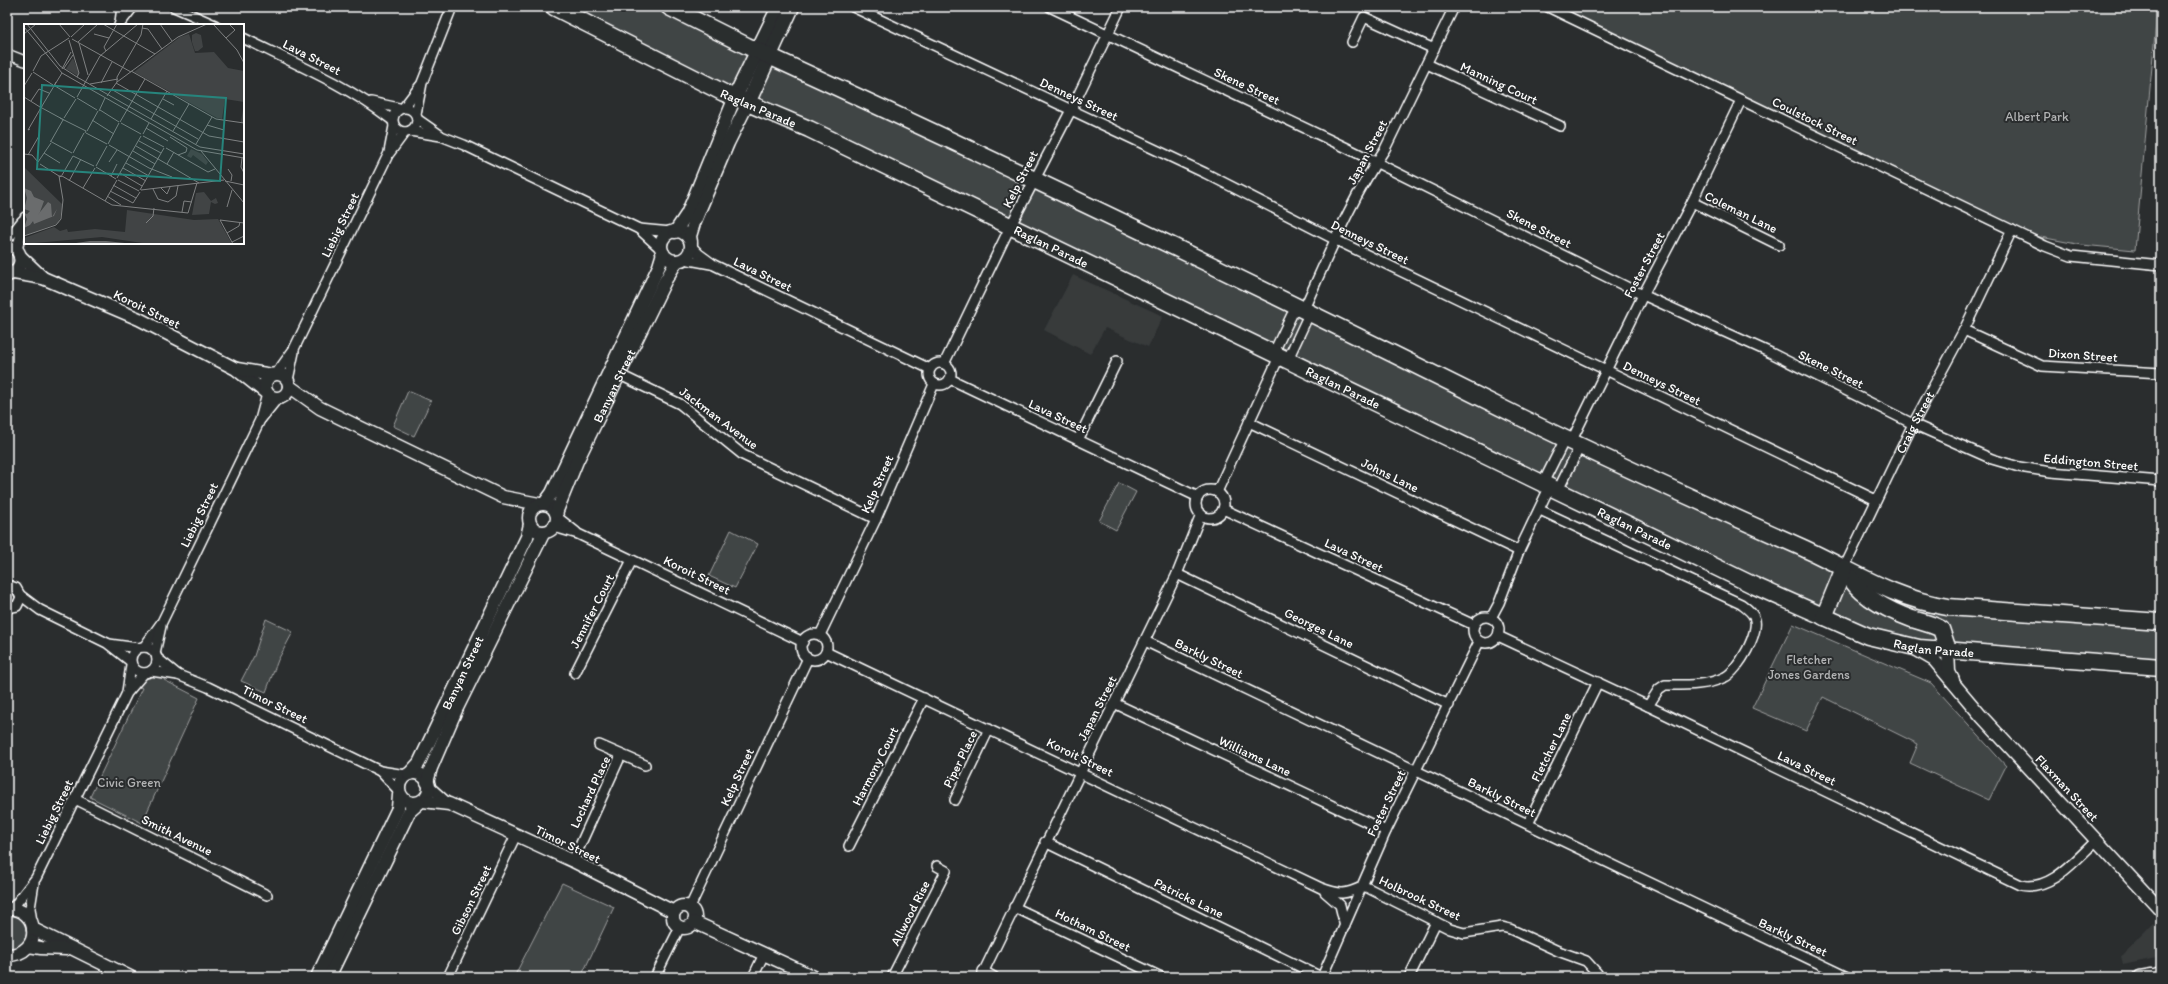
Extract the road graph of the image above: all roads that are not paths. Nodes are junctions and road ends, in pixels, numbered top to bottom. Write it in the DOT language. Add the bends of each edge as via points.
graph roads {
  1 [pos="122,7"];
  2 [pos="133,7"];
  3 [pos="174,7"];
  4 [pos="452,7"];
  5 [pos="458,7"];
  6 [pos="554,7"];
  7 [pos="669,7"];
  8 [pos="780,7"];
  9 [pos="792,7"];
  10 [pos="853,7"];
  11 [pos="1050,7"];
  12 [pos="1121,7"];
  13 [pos="1454,7"];
  14 [pos="1548,7"];
  15 [pos="119,24"];
  16 [pos="120,24"];
  17 [pos="213,24"];
  18 [pos="446,24"];
  19 [pos="1108,34"];
  20 [pos="244,38"];
  21 [pos="1352,42"];
  22 [pos="1434,49"];
  23 [pos="7,54"];
  24 [pos="763,54"];
  25 [pos="24,61"];
  26 [pos="1427,64"];
  27 [pos="422,83"];
  28 [pos="741,100"];
  29 [pos="1740,100"];
  30 [pos="368,102"];
  31 [pos="402,108"];
  32 [pos="1071,110"];
  33 [pos="416,116"];
  34 [pos="393,123"];
  35 [pos="1560,126"];
  36 [pos="408,132"];
  37 [pos="441,136"];
  38 [pos="388,155"];
  39 [pos="1376,162"];
  40 [pos="1033,180"];
  41 [pos="1692,202"];
  42 [pos="24,219"];
  43 [pos="24,221"];
  44 [pos="1010,227"];
  45 [pos="639,229"];
  46 [pos="2012,230"];
  47 [pos="673,232"];
  48 [pos="7,240"];
  49 [pos="1336,240"];
  50 [pos="691,244"];
  51 [pos="1779,245"];
  52 [pos="15,250"];
  53 [pos="662,251"];
  54 [pos="680,260"];
  55 [pos="714,265"];
  56 [pos="2161,265"];
  57 [pos="9,275"];
  58 [pos="43,278"];
  59 [pos="1643,295"];
  60 [pos="1303,309"];
  61 [pos="1964,330"];
  62 [pos="294,349"];
  63 [pos="1280,358"];
  64 [pos="1116,361"];
  65 [pos="944,364"];
  66 [pos="236,369"];
  67 [pos="930,369"];
  68 [pos="1607,370"];
  69 [pos="616,373"];
  70 [pos="2161,373"];
  71 [pos="274,374"];
  72 [pos="950,379"];
  73 [pos="288,383"];
  74 [pos="934,384"];
  75 [pos="273,395"];
  76 [pos="320,408"];
  77 [pos="1249,422"];
  78 [pos="1913,424"];
  79 [pos="1078,440"];
  80 [pos="1572,442"];
  81 [pos="2019,467"];
  82 [pos="2161,481"];
  83 [pos="1551,486"];
  84 [pos="1217,492"];
  85 [pos="1198,497"];
  86 [pos="508,499"];
  87 [pos="1876,500"];
  88 [pos="542,504"];
  89 [pos="1223,509"];
  90 [pos="1540,510"];
  91 [pos="1201,514"];
  92 [pos="876,519"];
  93 [pos="529,522"];
  94 [pos="553,522"];
  95 [pos="1519,551"];
  96 [pos="632,560"];
  97 [pos="1844,568"];
  98 [pos="1177,574"];
  99 [pos="7,585"];
  100 [pos="20,595"];
  101 [pos="10,609"];
  102 [pos="40,610"];
  103 [pos="1824,617"];
  104 [pos="1491,618"];
  105 [pos="162,622"];
  106 [pos="2161,622"];
  107 [pos="1474,625"];
  108 [pos="820,635"];
  109 [pos="1498,636"];
  110 [pos="1145,641"];
  111 [pos="803,642"];
  112 [pos="1479,642"];
  113 [pos="107,643"];
  114 [pos="1906,646"];
  115 [pos="141,647"];
  116 [pos="1948,650"];
  117 [pos="826,652"];
  118 [pos="156,655"];
  119 [pos="808,658"];
  120 [pos="131,663"];
  121 [pos="2161,666"];
  122 [pos="1946,669"];
  123 [pos="147,672"];
  124 [pos="575,673"];
  125 [pos="178,675"];
  126 [pos="1598,682"];
  127 [pos="127,692"];
  128 [pos="924,698"];
  129 [pos="1114,703"];
  130 [pos="1450,705"];
  131 [pos="1648,706"];
  132 [pos="990,729"];
  133 [pos="599,744"];
  134 [pos="621,755"];
  135 [pos="645,765"];
  136 [pos="380,771"];
  137 [pos="1079,772"];
  138 [pos="1416,772"];
  139 [pos="408,774"];
  140 [pos="428,784"];
  141 [pos="399,792"];
  142 [pos="74,799"];
  143 [pos="954,800"];
  144 [pos="421,802"];
  145 [pos="449,804"];
  146 [pos="1528,824"];
  147 [pos="1386,831"];
  148 [pos="516,835"];
  149 [pos="2096,841"];
  150 [pos="1045,842"];
  151 [pos="849,846"];
  152 [pos="573,861"];
  153 [pos="937,866"];
  154 [pos="36,878"];
  155 [pos="369,880"];
  156 [pos="1364,886"];
  157 [pos="1321,888"];
  158 [pos="267,895"];
  159 [pos="690,907"];
  160 [pos="1014,907"];
  161 [pos="10,909"];
  162 [pos="2161,910"];
  163 [pos="674,912"];
  164 [pos="694,922"];
  165 [pos="1436,922"];
  166 [pos="1345,926"];
  167 [pos="33,927"];
  168 [pos="680,928"];
  169 [pos="29,946"];
  170 [pos="79,952"];
  171 [pos="764,954"];
  172 [pos="7,955"];
  173 [pos="1597,973"];
  174 [pos="982,974"];
  175 [pos="1410,975"];
  176 [pos="130,977"];
  177 [pos="317,977"];
  178 [pos="329,977"];
  179 [pos="448,977"];
  180 [pos="655,977"];
  181 [pos="753,977"];
  182 [pos="814,977"];
  183 [pos="892,977"];
  184 [pos="994,977"];
  185 [pos="1161,977"];
  186 [pos="1321,977"];
  187 [pos="1847,977"];
  1 -- 15 [label="street"];
  2 -- 16 [label="street"];
  3 -- 17 [label="street"];
  4 -- 18 [label="street"];
  5 -- 18 [label="street"];
  6 -- 28 [label="highway, Raglan Parade"];
  7 -- 24 [label="highway"];
  8 -- 24 [label="main road"];
  9 -- 24 [label="main road"];
  10 -- 32 [label="street, Denneys Street"];
  11 -- 19 [label="street, Skene Street"];
  12 -- 19 [label="street, Kelp Street"];
  13 -- 22 [label="street, Japan Street"];
  14 -- 29 [label="street, Coulstock Street"];
  18 -- 27 [label="street"];
  19 -- 32 [label="street, Kelp Street"];
  19 -- 39 [label="street, Skene Street"];
  20 -- 30 [label="street, Lava Street" via="318,74"];
  21 -- 22 [label="street" via="1364,17"];
  22 -- 26 [label="street, Japan Street"];
  23 -- 25 [label="street"];
  24 -- 28 [label="main road"];
  24 -- 40 [label="highway"];
  26 -- 35 [label="street, Manning Court"];
  26 -- 39 [label="street, Japan Street"];
  27 -- 31 [label="street"];
  27 -- 33 [label="street"];
  28 -- 44 [label="highway, Raglan Parade" via="810,129"];
  28 -- 47 [label="street" via="687,214"];
  28 -- 50 [label="street" via="728,143 694,223 690,236"];
  29 -- 41 [label="street, Foster Street"];
  29 -- 46 [label="street, Coulstock Street"];
  30 -- 31 [label="street, Lava Street"];
  30 -- 34 [label="street, Lava Street"];
  31 -- 33 [label="street" via="411,109"];
  31 -- 34 [label="street" via="394,113"];
  32 -- 40 [label="street, Kelp Street"];
  32 -- 49 [label="street, Denneys Street" via="1205,173"];
  33 -- 36 [label="street" via="415,126"];
  33 -- 37 [label="street"];
  34 -- 36 [label="street" via="399,131"];
  34 -- 38 [label="street, Liebig Street"];
  36 -- 37 [label="street"];
  36 -- 38 [label="street, Liebig Street"];
  37 -- 45 [label="street" via="472,148"];
  38 -- 62 [label="street, Liebig Street"];
  39 -- 49 [label="street, Japan Street"];
  39 -- 59 [label="street, Skene Street"];
  40 -- 44 [label="street, Kelp Street"];
  40 -- 60 [label="highway"];
  41 -- 51 [label="street, Coleman Lane"];
  41 -- 59 [label="street, Foster Street"];
  42 -- 48 [label="street"];
  43 -- 52 [label="street"];
  44 -- 63 [label="highway, Raglan Parade"];
  44 -- 65 [label="street, Kelp Street"];
  45 -- 47 [label="street"];
  45 -- 53 [label="street"];
  46 -- 56 [label="street, Coulstock Street" via="2071,256"];
  46 -- 61 [label="street, Craig Street"];
  47 -- 50 [label="street" via="686,235"];
  47 -- 53 [label="street" via="663,239"];
  49 -- 60 [label="street, Japan Street"];
  49 -- 68 [label="street, Denneys Street"];
  50 -- 54 [label="street" via="689,254"];
  50 -- 55 [label="street, Lava Street"];
  52 -- 57 [label="street" via="20,265"];
  52 -- 58 [label="street, Koroit Street"];
  53 -- 54 [label="street" via="668,259"];
  53 -- 69 [label="street, Banyan Street" via="659,266"];
  54 -- 55 [label="street, Lava Street"];
  54 -- 69 [label="street, Banyan Street" via="665,281"];
  55 -- 67 [label="street, Lava Street"];
  57 -- 58 [label="street, Koroit Street"];
  58 -- 66 [label="street, Koroit Street" via="140,319"];
  59 -- 68 [label="street, Foster Street"];
  59 -- 78 [label="street, Skene Street"];
  60 -- 63 [label="street, Japan Street"];
  60 -- 63 [label="street, Japan Street"];
  60 -- 80 [label="highway"];
  61 -- 70 [label="street, Dixon Street" via="2042,366"];
  61 -- 78 [label="street, Craig Street"];
  62 -- 71 [label="street, Liebig Street"];
  62 -- 73 [label="street, Liebig Street"];
  63 -- 77 [label="street, Japan Street"];
  63 -- 83 [label="highway, Raglan Parade"];
  64 -- 79 [label="street"];
  65 -- 67 [label="street" via="938,363"];
  65 -- 72 [label="street" via="949,368"];
  66 -- 71 [label="street, Koroit Street"];
  66 -- 75 [label="street, Koroit Street"];
  67 -- 74 [label="street" via="929,379"];
  68 -- 80 [label="street, Foster Street"];
  68 -- 87 [label="street, Denneys Street"];
  69 -- 88 [label="street, Banyan Street" via="552,493"];
  69 -- 92 [label="street, Jackman Avenue" via="680,404 742,455"];
  69 -- 94 [label="street, Banyan Street"];
  71 -- 73 [label="street" via="282,375"];
  71 -- 75 [label="street" via="266,380"];
  72 -- 74 [label="street" via="945,385"];
  72 -- 79 [label="street, Lava Street"];
  73 -- 75 [label="street" via="288,392"];
  73 -- 76 [label="street, Koroit Street"];
  74 -- 92 [label="street, Kelp Street"];
  75 -- 76 [label="street, Koroit Street"];
  75 -- 105 [label="street, Liebig Street"];
  76 -- 86 [label="street, Koroit Street"];
  77 -- 84 [label="street, Japan Street"];
  77 -- 95 [label="street, Johns Lane"];
  78 -- 81 [label="street, Skene Street" via="1992,459"];
  78 -- 87 [label="street, Craig Street"];
  79 -- 85 [label="street, Lava Street"];
  80 -- 83 [label="street"];
  80 -- 83 [label="street"];
  80 -- 97 [label="highway"];
  81 -- 82 [label="street, Eddington Street"];
  83 -- 90 [label="street"];
  83 -- 103 [label="highway, Raglan Parade"];
  84 -- 85 [label="street" via="1208,490"];
  84 -- 89 [label="street" via="1224,500"];
  85 -- 91 [label="street" via="1197,508"];
  86 -- 88 [label="street, Koroit Street"];
  86 -- 93 [label="street, Koroit Street"];
  87 -- 97 [label="street, Craig Street"];
  88 -- 93 [label="street" via="533,508"];
  88 -- 94 [label="street" via="552,506"];
  89 -- 91 [label="street" via="1212,518"];
  89 -- 107 [label="street, Lava Street"];
  90 -- 95 [label="street"];
  90 -- 131 [label="street" via="1741,604 1754,617 1753,636 1736,669 1726,677 1713,682 1665,685 1658,689"];
  91 -- 98 [label="street, Japan Street"];
  92 -- 108 [label="street, Kelp Street"];
  93 -- 94 [label="street" via="536,530"];
  93 -- 139 [label="street, Banyan Street" via="527,537 419,763"];
  94 -- 96 [label="street, Koroit Street"];
  94 -- 140 [label="street, Banyan Street" via="456,710 431,768"];
  95 -- 104 [label="street"];
  96 -- 111 [label="street, Koroit Street"];
  96 -- 124 [label="street, Jennifer Court"];
  97 -- 103 [label="highway, Craig Street"];
  97 -- 106 [label="highway" via="1890,592 1932,604"];
  97 -- 116 [label="highway" via="1857,587 1880,603 1895,612 1941,629"];
  98 -- 110 [label="street, Japan Street"];
  98 -- 130 [label="street, Georges Lane"];
  99 -- 100 [label="street" via="16,588"];
  100 -- 101 [label="street"];
  100 -- 102 [label="street"];
  101 -- 102 [label="street"];
  102 -- 113 [label="street"];
  103 -- 114 [label="highway, Raglan Parade" via="1868,636"];
  104 -- 107 [label="street" via="1481,618"];
  104 -- 109 [label="street" via="1498,623"];
  105 -- 115 [label="street, Liebig Street"];
  105 -- 118 [label="street, Liebig Street"];
  107 -- 112 [label="street" via="1473,634"];
  108 -- 111 [label="street" via="810,635"];
  108 -- 117 [label="street" via="826,642"];
  109 -- 112 [label="street" via="1492,642"];
  109 -- 126 [label="street, Lava Street"];
  110 -- 129 [label="street, Japan Street"];
  110 -- 138 [label="street, Barkly Street"];
  111 -- 119 [label="street" via="802,651"];
  112 -- 130 [label="street, Foster Street"];
  113 -- 115 [label="street"];
  113 -- 120 [label="street"];
  114 -- 116 [label="highway, Raglan Parade"];
  114 -- 122 [label="street, Flaxman Street" via="1924,652"];
  115 -- 118 [label="street" via="150,648"];
  115 -- 120 [label="street" via="131,655"];
  116 -- 121 [label="highway, Raglan Parade"];
  116 -- 122 [label="street, Flaxman Street"];
  117 -- 119 [label="street" via="816,659"];
  117 -- 128 [label="street, Koroit Street"];
  118 -- 123 [label="street" via="156,666"];
  118 -- 125 [label="street, Timor Street"];
  119 -- 159 [label="street, Kelp Street"];
  120 -- 123 [label="street" via="136,671"];
  120 -- 127 [label="street, Liebig Street"];
  122 -- 149 [label="street, Flaxman Street" via="1954,684"];
  123 -- 125 [label="street, Timor Street"];
  123 -- 127 [label="street, Liebig Street"];
  125 -- 136 [label="street, Timor Street" via="208,687"];
  126 -- 131 [label="street, Lava Street"];
  126 -- 146 [label="street, Fletcher Lane"];
  127 -- 142 [label="street, Liebig Street"];
  128 -- 132 [label="street, Koroit Street"];
  128 -- 151 [label="street, Harmony Court"];
  129 -- 137 [label="street, Japan Street"];
  129 -- 147 [label="street, Williams Lane"];
  130 -- 138 [label="street, Foster Street"];
  131 -- 149 [label="street, Lava Street" via="2020,885 2033,887 2051,880"];
  132 -- 137 [label="street, Koroit Street"];
  132 -- 143 [label="street, Piper Place"];
  133 -- 134 [label="street"];
  134 -- 135 [label="street"];
  134 -- 152 [label="street, Lochard Place"];
  136 -- 139 [label="street, Timor Street"];
  136 -- 141 [label="street, Timor Street"];
  137 -- 150 [label="street, Japan Street"];
  137 -- 157 [label="street, Koroit Street"];
  138 -- 146 [label="street, Barkly Street" via="1438,780"];
  138 -- 147 [label="street, Foster Street"];
  139 -- 140 [label="street" via="420,774"];
  139 -- 141 [label="street" via="400,781"];
  140 -- 144 [label="street" via="428,794"];
  140 -- 145 [label="street, Timor Street"];
  141 -- 144 [label="street" via="408,803"];
  141 -- 155 [label="street" via="398,808"];
  142 -- 154 [label="street, Liebig Street"];
  142 -- 158 [label="street, Smith Avenue"];
  144 -- 145 [label="street, Timor Street"];
  144 -- 155 [label="street" via="409,812"];
  145 -- 148 [label="street, Timor Street"];
  146 -- 187 [label="street, Barkly Street"];
  147 -- 156 [label="street, Foster Street"];
  148 -- 152 [label="street, Timor Street"];
  148 -- 179 [label="street, Gibson Street"];
  149 -- 162 [label="street, Flaxman Street"];
  150 -- 160 [label="street, Japan Street"];
  150 -- 186 [label="street, Patricks Lane"];
  152 -- 163 [label="street, Timor Street"];
  153 -- 183 [label="street, Allwood Rise" via="946,870"];
  154 -- 161 [label="street, Liebig Street"];
  154 -- 167 [label="street, Liebig Street" via="30,908"];
  155 -- 177 [label="street"];
  155 -- 178 [label="street"];
  156 -- 157 [label="street, Koroit Street" via="1352,892 1339,894"];
  156 -- 165 [label="street, Holbrook Street"];
  156 -- 166 [label="street, Foster Street"];
  157 -- 166 [label="street, Koroit Street" via="1340,905"];
  159 -- 163 [label="street" via="682,906"];
  159 -- 164 [label="street" via="695,915"];
  160 -- 174 [label="street, Japan Street"];
  160 -- 185 [label="street, Hotham Street"];
  161 -- 167 [label="street" via="26,915"];
  163 -- 168 [label="street" via="674,923"];
  164 -- 168 [label="street" via="690,927"];
  164 -- 171 [label="street"];
  165 -- 173 [label="street, Holbrook Street" via="1464,933 1502,927 1510,929 1586,961"];
  165 -- 175 [label="street"];
  166 -- 186 [label="street, Foster Street"];
  167 -- 169 [label="street"];
  167 -- 170 [label="street"];
  168 -- 180 [label="street"];
  169 -- 170 [label="street"];
  169 -- 172 [label="street" via="21,953"];
  170 -- 176 [label="street"];
  171 -- 181 [label="street"];
  171 -- 182 [label="street"];
  174 -- 184 [label="street"];
}
